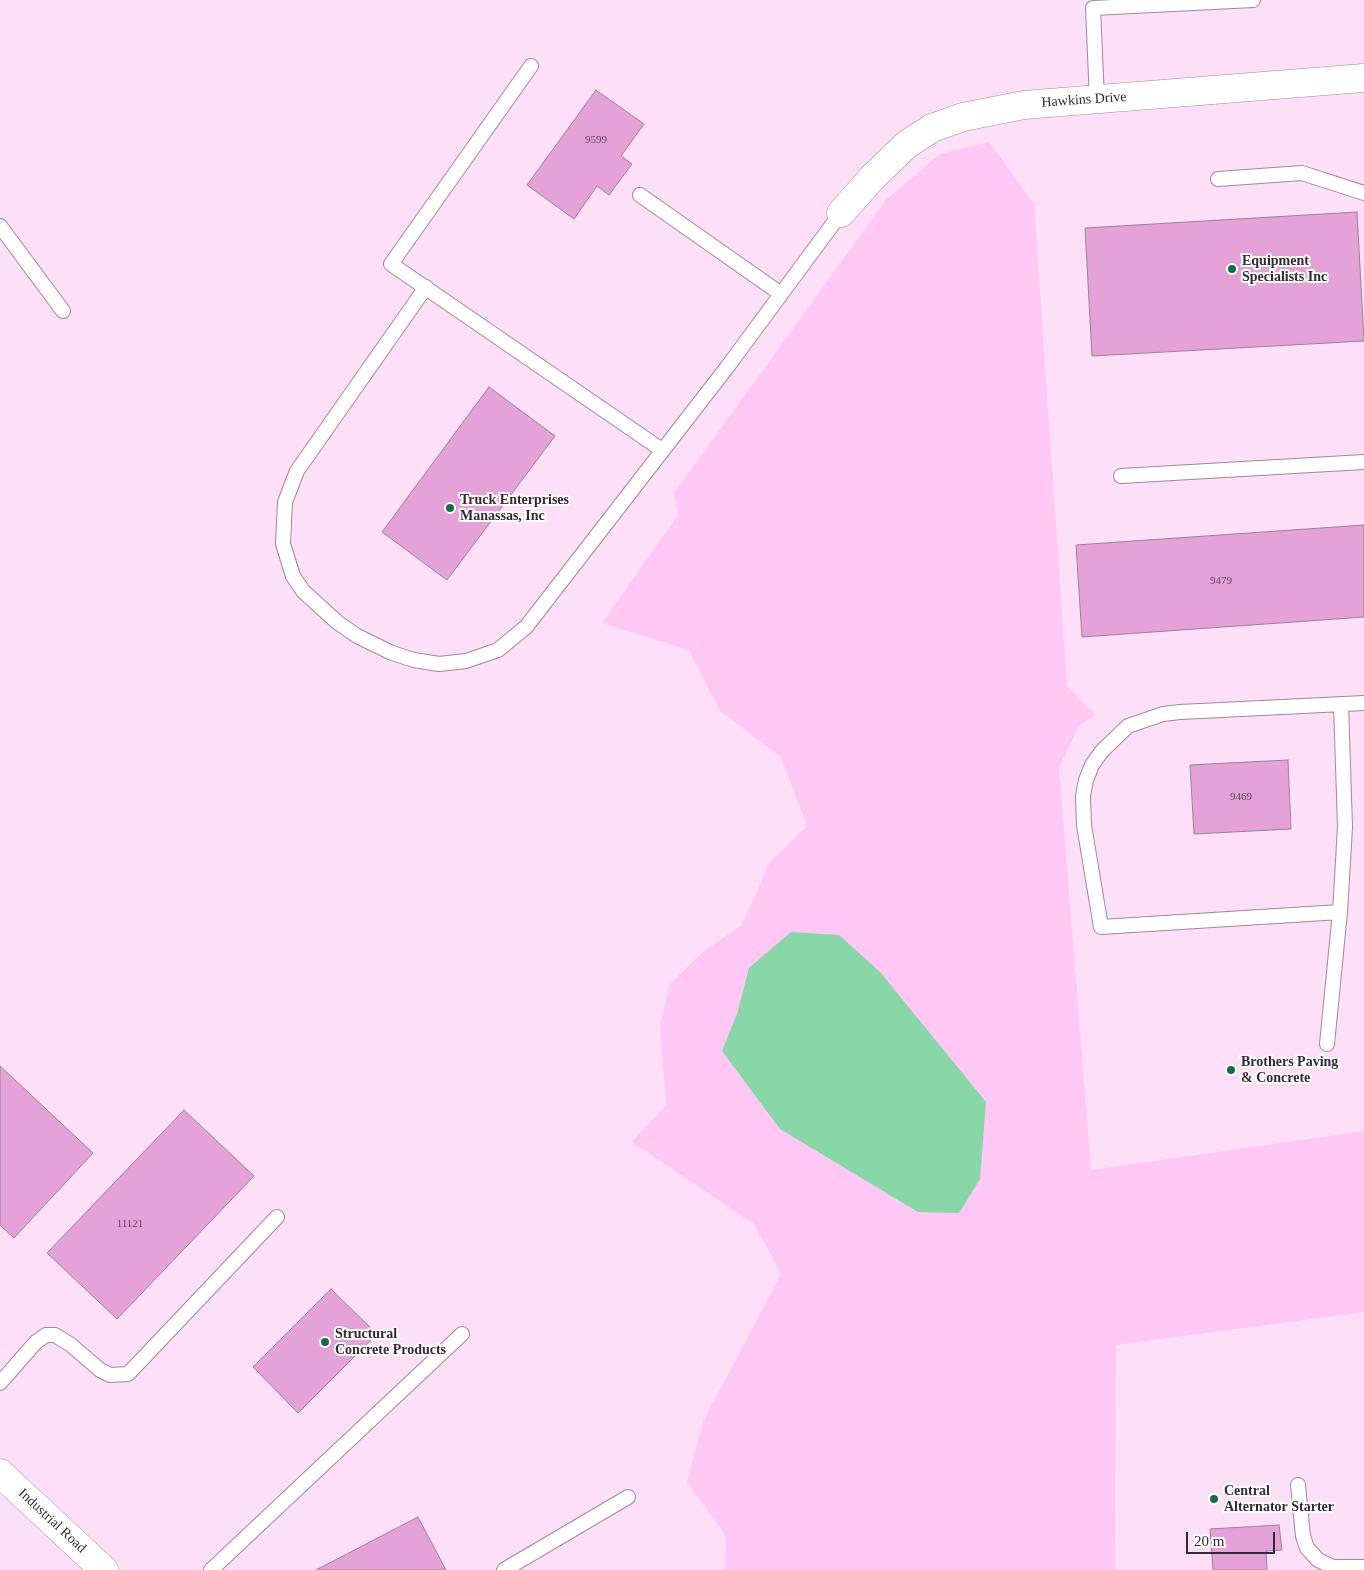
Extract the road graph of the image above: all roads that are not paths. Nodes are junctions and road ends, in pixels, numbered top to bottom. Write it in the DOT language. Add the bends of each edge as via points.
graph roads {
  1 [pos="1253,0"];
  2 [pos="531,66"];
  3 [pos="1364,78"];
  4 [pos="1097,100"];
  5 [pos="1218,178"];
  6 [pos="1364,193"];
  7 [pos="640,195"];
  8 [pos="841,213"];
  9 [pos="0,226"];
  10 [pos="426,288"];
  11 [pos="781,294"];
  12 [pos="63,312"];
  13 [pos="662,450"];
  14 [pos="1364,462"];
  15 [pos="1121,476"];
  16 [pos="1364,703"];
  17 [pos="1341,704"];
  18 [pos="1340,912"];
  19 [pos="1328,1044"];
  20 [pos="278,1217"];
  21 [pos="462,1334"];
  22 [pos="0,1383"];
  23 [pos="0,1473"];
  24 [pos="1298,1485"];
  25 [pos="628,1497"];
  26 [pos="1364,1567"];
  27 [pos="104,1570"];
  28 [pos="211,1570"];
  29 [pos="504,1570"];
  1 -- 4 [label="lane" via="1093,8"];
  2 -- 10 [label="lane" via="390,264"];
  3 -- 4 [label="street, Hawkins Drive"];
  4 -- 8 [label="street, Hawkins Drive" via="991,110 932,128 906,145"];
  5 -- 6 [label="lane" via="1302,173"];
  7 -- 11 [label="lane"];
  8 -- 11 [label="lane"];
  9 -- 12 [label="lane"];
  10 -- 13 [label="lane"];
  10 -- 13 [label="lane" via="297,471 285,502 284,544 293,576 319,607 357,636 407,658 439,664 466,662 498,650 526,627"];
  11 -- 13 [label="lane"];
  14 -- 15 [label="lane"];
  16 -- 17 [label="lane"];
  17 -- 18 [label="lane" via="1345,827"];
  17 -- 18 [label="lane" via="1180,712 1128,726 1102,751 1092,766 1086,780 1082,810 1101,927"];
  18 -- 19 [label="lane"];
  20 -- 22 [label="lane" via="128,1374 110,1375 55,1335 46,1335"];
  21 -- 28 [label="lane"];
  23 -- 27 [label="street, Industrial Road"];
  24 -- 26 [label="lane" via="1307,1548 1318,1560 1333,1567"];
  25 -- 29 [label="lane"];
}
